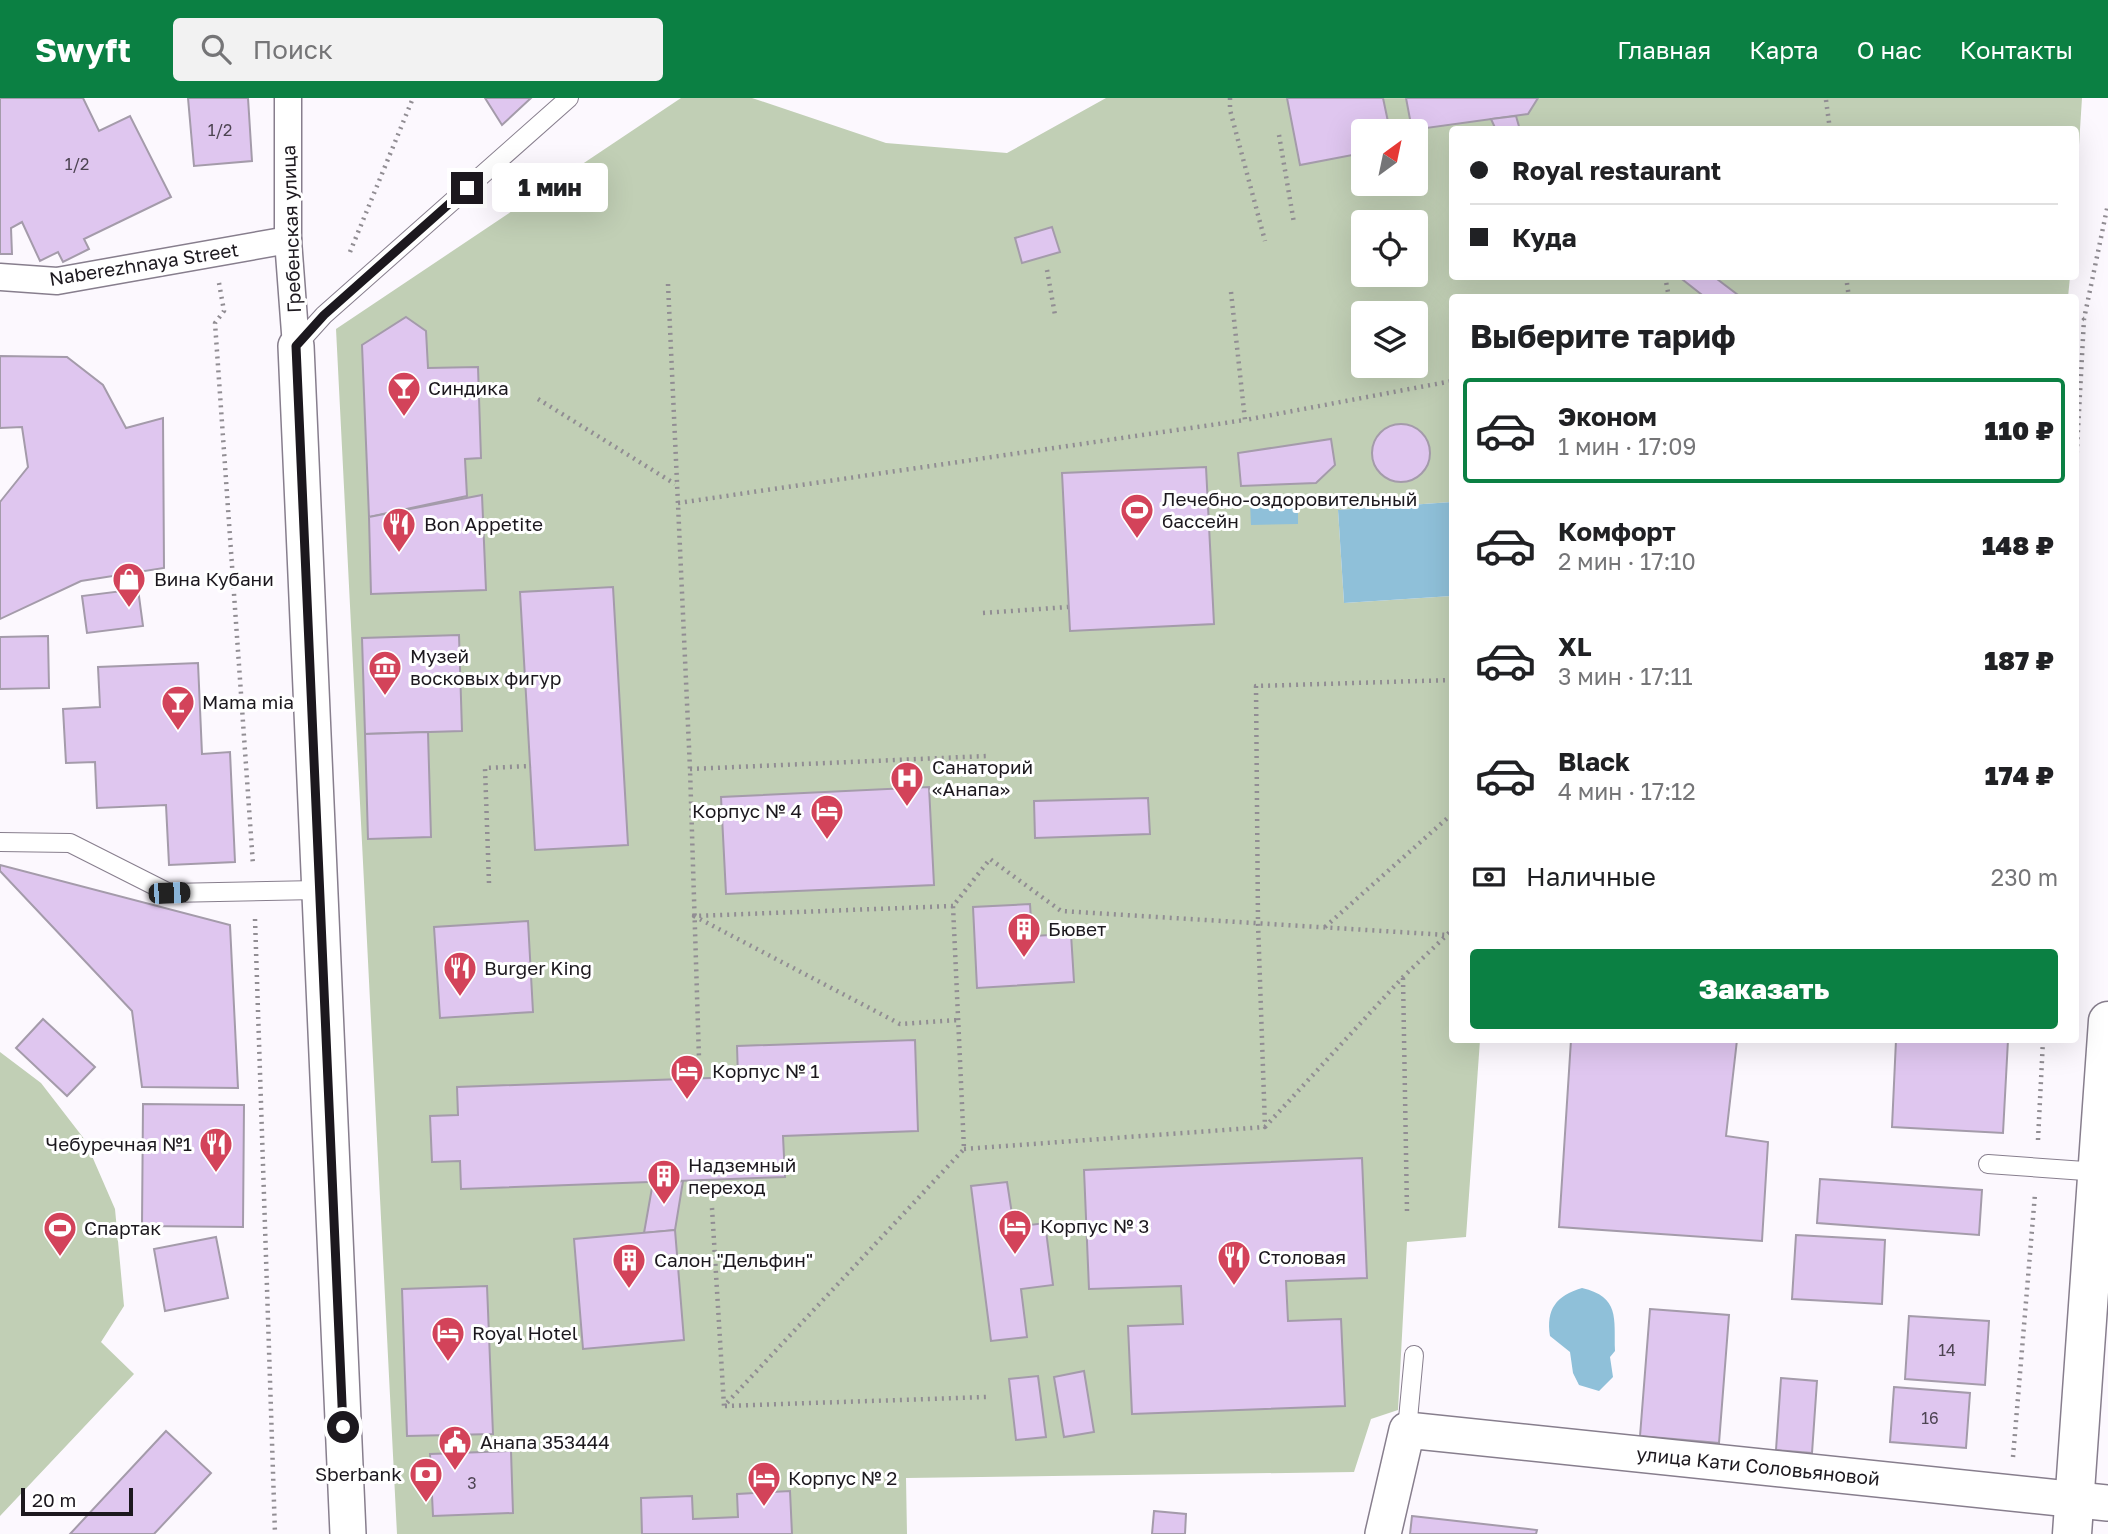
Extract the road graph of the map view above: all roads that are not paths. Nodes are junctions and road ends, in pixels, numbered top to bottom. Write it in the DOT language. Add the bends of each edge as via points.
graph roads {
  1 [pos="288,98"];
  2 [pos="569,98"];
  3 [pos="288,240"];
  4 [pos="0,277"];
  5 [pos="296,346"];
  6 [pos="0,842"];
  7 [pos="317,890"];
  8 [pos="2108,1021"];
  9 [pos="1988,1164"];
  10 [pos="2099,1172"];
  11 [pos="1414,1355"];
  12 [pos="1407,1430"];
  13 [pos="2085,1512"];
  14 [pos="348,1534"];
  15 [pos="1384,1534"];
  1 -- 3 [label="street, Гребенская улица"];
  2 -- 5 [label="lane" via="324,315"];
  3 -- 4 [label="street, Naberezhnaya Street" via="57,281"];
  3 -- 5 [label="street, Гребенская улица"];
  5 -- 7 [label="street, Гребенская улица"];
  6 -- 7 [label="lane" via="70,843 169,893"];
  7 -- 14 [label="street, Гребенская улица"];
  8 -- 10 [label="street"];
  9 -- 10 [label="lane"];
  10 -- 13 [label="street"];
  11 -- 12 [label="lane"];
  12 -- 13 [label="street, улица Кати Соловьяновой" via="2010,1493"];
  12 -- 15 [label="street"];
}
